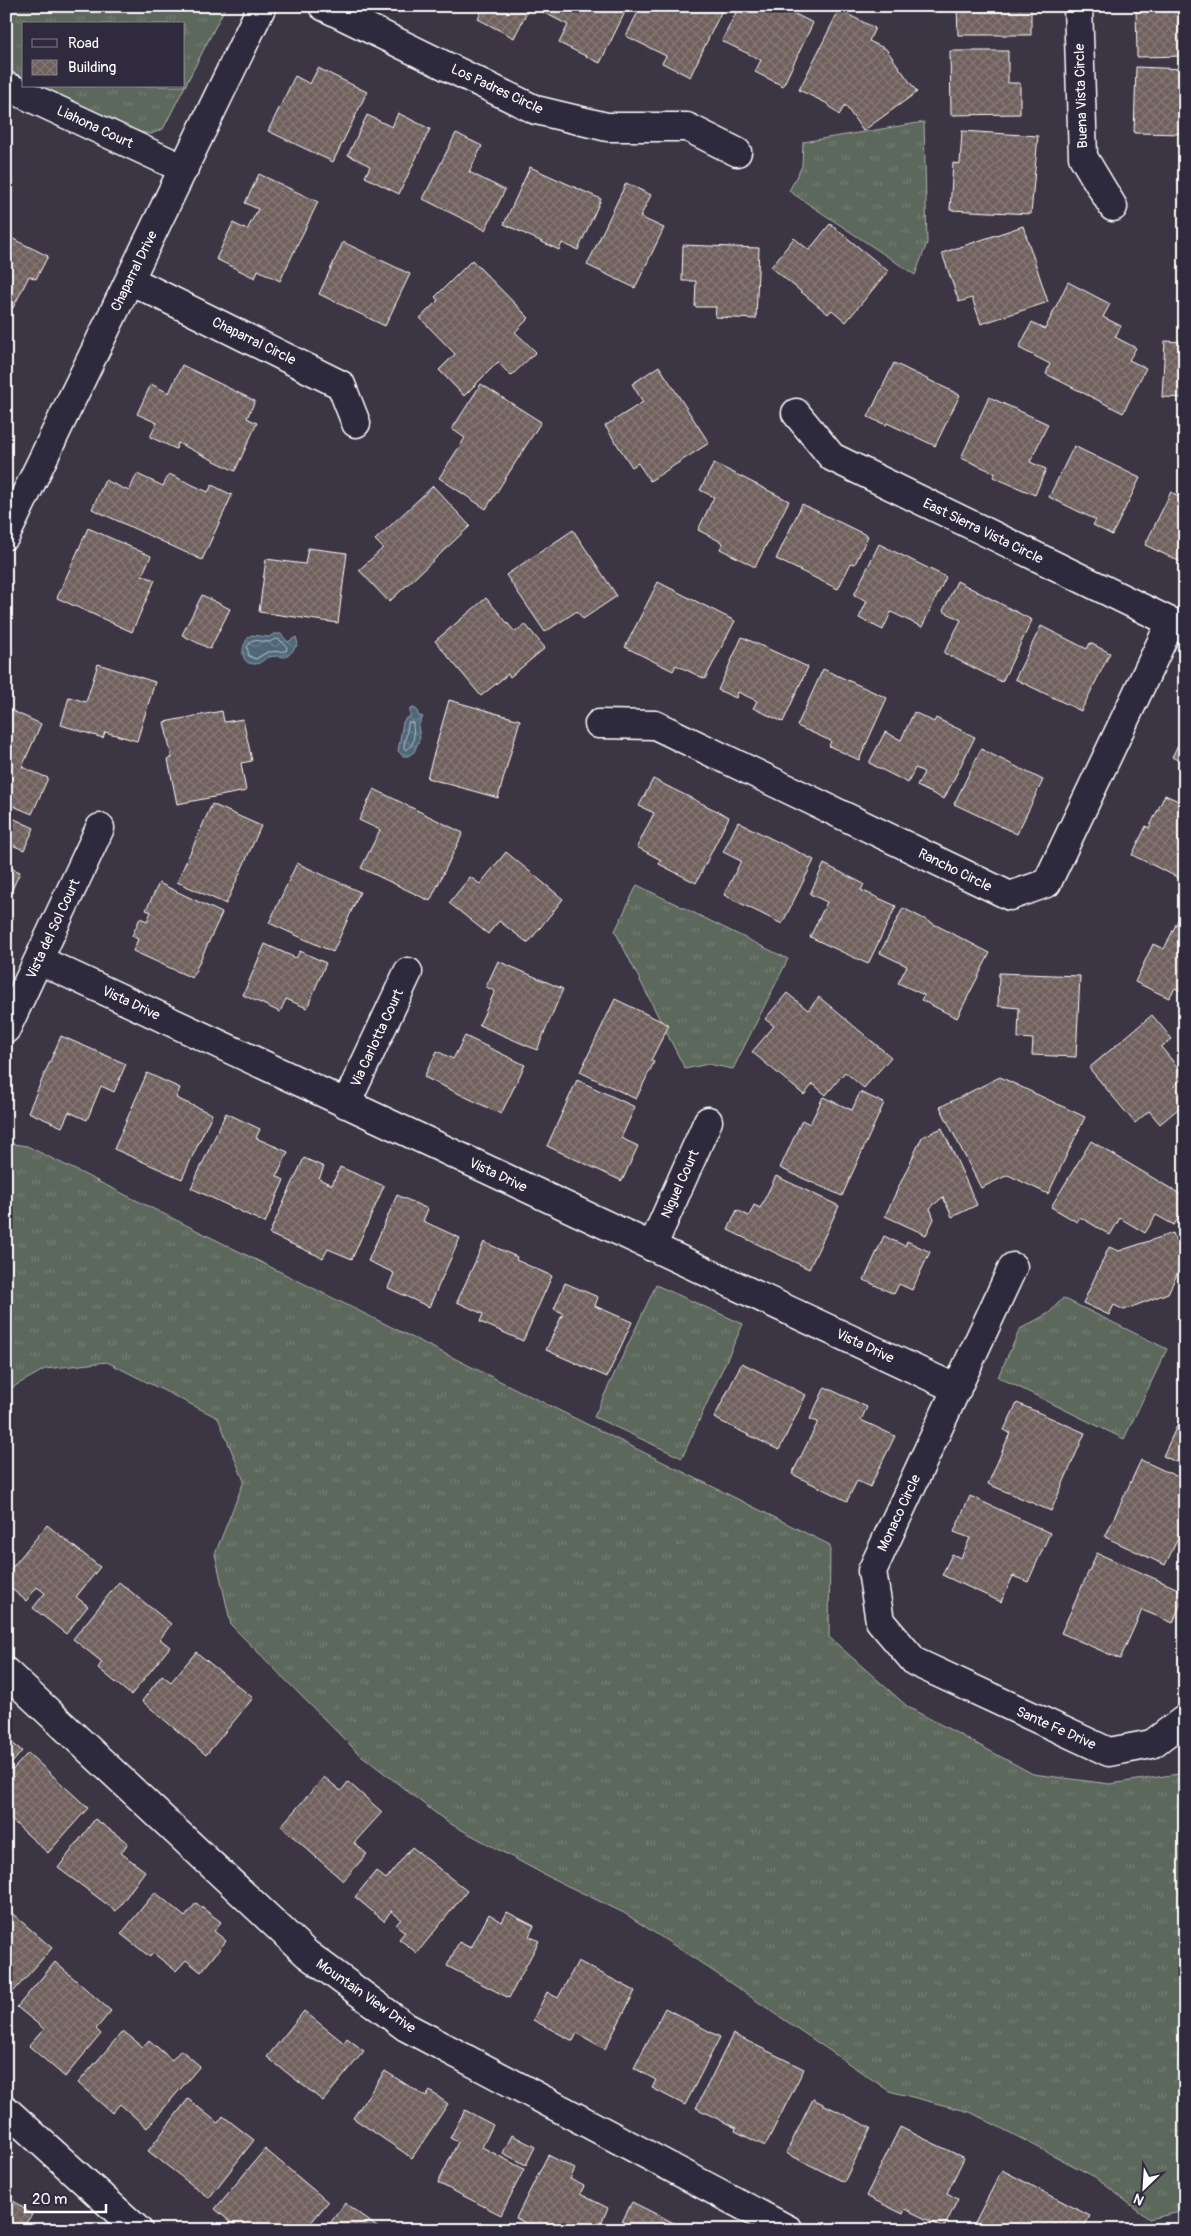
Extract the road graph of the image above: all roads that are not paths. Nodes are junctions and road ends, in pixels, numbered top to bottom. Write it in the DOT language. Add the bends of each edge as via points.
graph roads {
  1 [pos="262,6"];
  2 [pos="322,6"];
  3 [pos="1078,6"];
  4 [pos="6,86"];
  5 [pos="737,152"];
  6 [pos="184,168"];
  7 [pos="1114,207"];
  8 [pos="130,280"];
  9 [pos="796,413"];
  10 [pos="356,423"];
  11 [pos="6,535"];
  12 [pos="1178,625"];
  13 [pos="599,724"];
  14 [pos="100,828"];
  15 [pos="39,960"];
  16 [pos="408,972"];
  17 [pos="6,1029"];
  18 [pos="346,1104"];
  19 [pos="708,1121"];
  20 [pos="652,1247"];
  21 [pos="1013,1267"];
  22 [pos="957,1389"];
  23 [pos="6,1672"];
  24 [pos="1008,1706"];
  25 [pos="1185,1719"];
  26 [pos="6,2110"];
  27 [pos="138,2230"];
  28 [pos="789,2230"];
  1 -- 6 [label="street, Chaparral Drive"];
  2 -- 5 [label="street, Los Padres Circle" via="536,110 607,127 687,127"];
  3 -- 7 [label="street, Buena Vista Circle" via="1083,157"];
  4 -- 6 [label="street, Liahona Court"];
  6 -- 8 [label="street, Chaparral Drive"];
  8 -- 10 [label="street, Chaparral Circle" via="341,385"];
  8 -- 11 [label="street, Chaparral Drive"];
  9 -- 12 [label="street, East Sierra Vista Circle" via="832,457"];
  12 -- 13 [label="street, Rancho Circle" via="1047,883 1010,896 655,725"];
  14 -- 15 [label="street, Vista del Sol Court"];
  15 -- 17 [label="street, Vista del Sol Court"];
  15 -- 18 [label="street, Vista Drive"];
  16 -- 18 [label="street, Via Carlotta Court"];
  18 -- 20 [label="street, Vista Drive"];
  19 -- 20 [label="street, Niguel Court"];
  20 -- 22 [label="street, Vista Drive"];
  21 -- 22 [label="street, Monaco Circle"];
  22 -- 24 [label="street, Monaco Circle" via="872,1571 880,1621 915,1662"];
  23 -- 28 [label="street, Mountain View Drive" via="307,1954 406,2027"];
  24 -- 25 [label="street, Sante Fe Drive" via="1109,1752 1152,1744"];
  26 -- 27 [label="street"];
}
